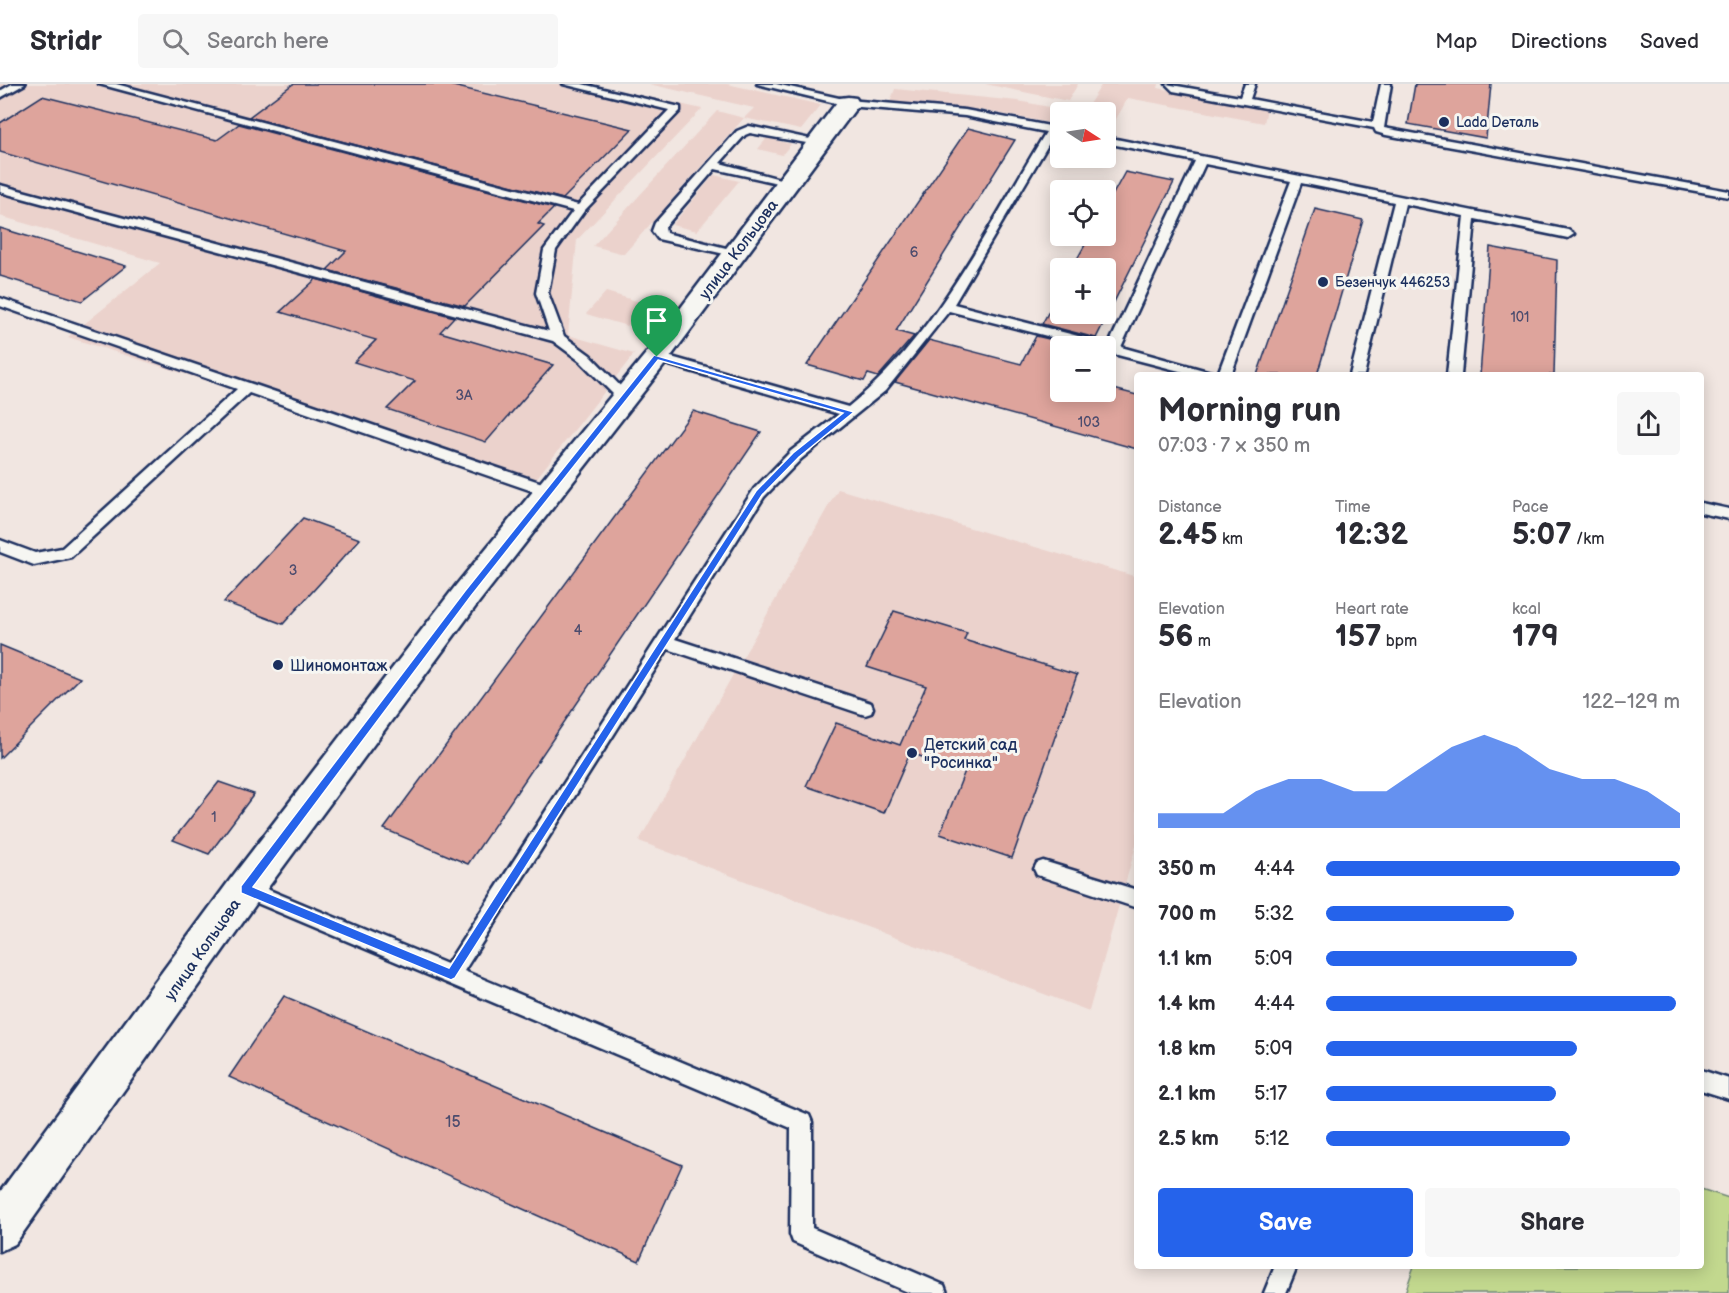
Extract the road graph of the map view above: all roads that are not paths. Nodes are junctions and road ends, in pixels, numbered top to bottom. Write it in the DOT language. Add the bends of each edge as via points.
graph roads {
  1 [pos="20,84"];
  2 [pos="104,84"];
  3 [pos="568,84"];
  4 [pos="762,84"];
  5 [pos="1171,84"];
  6 [pos="1250,84"];
  7 [pos="1386,84"];
  8 [pos="0,95"];
  9 [pos="1244,101"];
  10 [pos="848,103"];
  11 [pos="1378,126"];
  12 [pos="1050,130"];
  13 [pos="1050,141"];
  14 [pos="818,142"];
  15 [pos="1116,142"];
  16 [pos="1201,160"];
  17 [pos="712,165"];
  18 [pos="1298,179"];
  19 [pos="787,184"];
  20 [pos="0,188"];
  21 [pos="1729,194"];
  22 [pos="1400,200"];
  23 [pos="580,209"];
  24 [pos="1470,214"];
  25 [pos="1568,234"];
  26 [pos="734,254"];
  27 [pos="0,302"];
  28 [pos="946,306"];
  29 [pos="1060,336"];
  30 [pos="1112,336"];
  31 [pos="558,338"];
  32 [pos="1116,351"];
  33 [pos="657,357"];
  34 [pos="1200,372"];
  35 [pos="1225,372"];
  36 [pos="1358,372"];
  37 [pos="1454,372"];
  38 [pos="246,388"];
  39 [pos="624,397"];
  40 [pos="849,412"];
  41 [pos="549,491"];
  42 [pos="1704,509"];
  43 [pos="1729,514"];
  44 [pos="0,546"];
  45 [pos="665,642"];
  46 [pos="865,708"];
  47 [pos="1042,869"];
  48 [pos="245,889"];
  49 [pos="1134,898"];
  50 [pos="451,975"];
  51 [pos="1704,1081"];
  52 [pos="1729,1089"];
  53 [pos="0,1229"];
  54 [pos="1285,1269"];
  55 [pos="936,1293"];
  56 [pos="1275,1293"];
  1 -- 8 [label="lane"];
  2 -- 23 [label="lane"];
  3 -- 23 [label="lane" via="676,109"];
  4 -- 10 [label="lane"];
  5 -- 9 [label="lane" via="1173,88"];
  6 -- 9 [label="lane"];
  7 -- 11 [label="lane"];
  9 -- 11 [label="lane"];
  10 -- 12 [label="lane" via="965,112"];
  10 -- 14 [label="street, улица Кольцова"];
  11 -- 21 [label="lane" via="1386,132"];
  13 -- 28 [label="lane"];
  14 -- 17 [label="lane" via="749,129"];
  14 -- 19 [label="street, улица Кольцова"];
  15 -- 16 [label="lane"];
  16 -- 18 [label="lane"];
  16 -- 30 [label="lane"];
  17 -- 19 [label="lane"];
  17 -- 26 [label="lane" via="658,231 662,236"];
  18 -- 22 [label="lane"];
  18 -- 35 [label="lane"];
  19 -- 26 [label="street, улица Кольцова"];
  20 -- 31 [label="lane"];
  22 -- 24 [label="lane"];
  22 -- 36 [label="lane"];
  23 -- 31 [label="lane" via="550,250 542,293"];
  24 -- 25 [label="lane"];
  24 -- 37 [label="lane"];
  26 -- 33 [label="street, улица Кольцова"];
  27 -- 38 [label="lane"];
  28 -- 29 [label="lane"];
  28 -- 40 [label="lane" via="880,388"];
  31 -- 39 [label="lane" via="585,358"];
  32 -- 34 [label="lane"];
  33 -- 39 [label="street, улица Кольцова"];
  33 -- 40 [label="lane"];
  38 -- 41 [label="lane"];
  38 -- 44 [label="lane" via="66,553 34,559"];
  39 -- 41 [label="street, улица Кольцова"];
  40 -- 45 [label="lane" via="796,455 759,493"];
  41 -- 48 [label="street, улица Кольцова"];
  42 -- 43 [label="lane"];
  45 -- 46 [label="lane"];
  45 -- 50 [label="lane"];
  47 -- 49 [label="lane"];
  48 -- 50 [label="lane"];
  48 -- 53 [label="street, улица Кольцова"];
  50 -- 55 [label="lane" via="802,1122 801,1234"];
  51 -- 52 [label="lane"];
  54 -- 56 [label="lane"];
}
